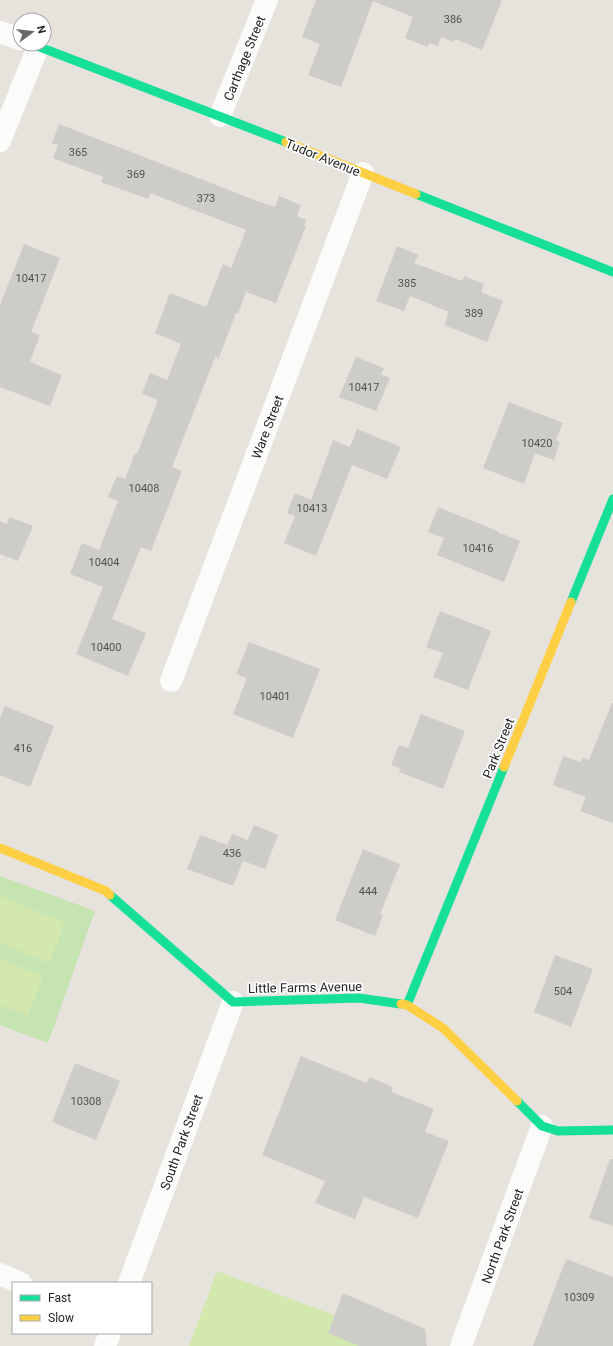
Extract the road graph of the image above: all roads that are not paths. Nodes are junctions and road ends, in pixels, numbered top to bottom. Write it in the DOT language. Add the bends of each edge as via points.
graph roads {
  1 [pos="267,0"];
  2 [pos="0,32"];
  3 [pos="12,36"];
  4 [pos="52,51"];
  5 [pos="27,52"];
  6 [pos="220,116"];
  7 [pos="0,141"];
  8 [pos="363,173"];
  9 [pos="613,272"];
  10 [pos="613,500"];
  11 [pos="171,681"];
  12 [pos="0,848"];
  13 [pos="233,1002"];
  14 [pos="407,1005"];
  15 [pos="542,1126"];
  16 [pos="613,1130"];
  17 [pos="0,1274"];
  18 [pos="20,1282"];
  19 [pos="129,1282"];
  20 [pos="110,1334"];
  21 [pos="105,1346"];
  22 [pos="461,1346"];
  1 -- 6 [label="street, Carthage Street"];
  2 -- 3 [label="street, Tudor Avenue"];
  4 -- 6 [label="street, Tudor Avenue"];
  5 -- 7 [label="street"];
  6 -- 8 [label="street, Tudor Avenue"];
  8 -- 9 [label="street, Tudor Avenue"];
  8 -- 11 [label="street, Ware Street"];
  10 -- 14 [label="street, Park Street"];
  12 -- 13 [label="street, Little Farms Avenue" via="106,891"];
  13 -- 14 [label="street, Little Farms Avenue" via="359,998"];
  13 -- 19 [label="street, South Park Street"];
  14 -- 15 [label="street, Little Farms Avenue" via="443,1028"];
  15 -- 16 [label="street" via="558,1131"];
  15 -- 22 [label="street, North Park Street"];
  17 -- 18 [label="street"];
  20 -- 21 [label="street"];
}
